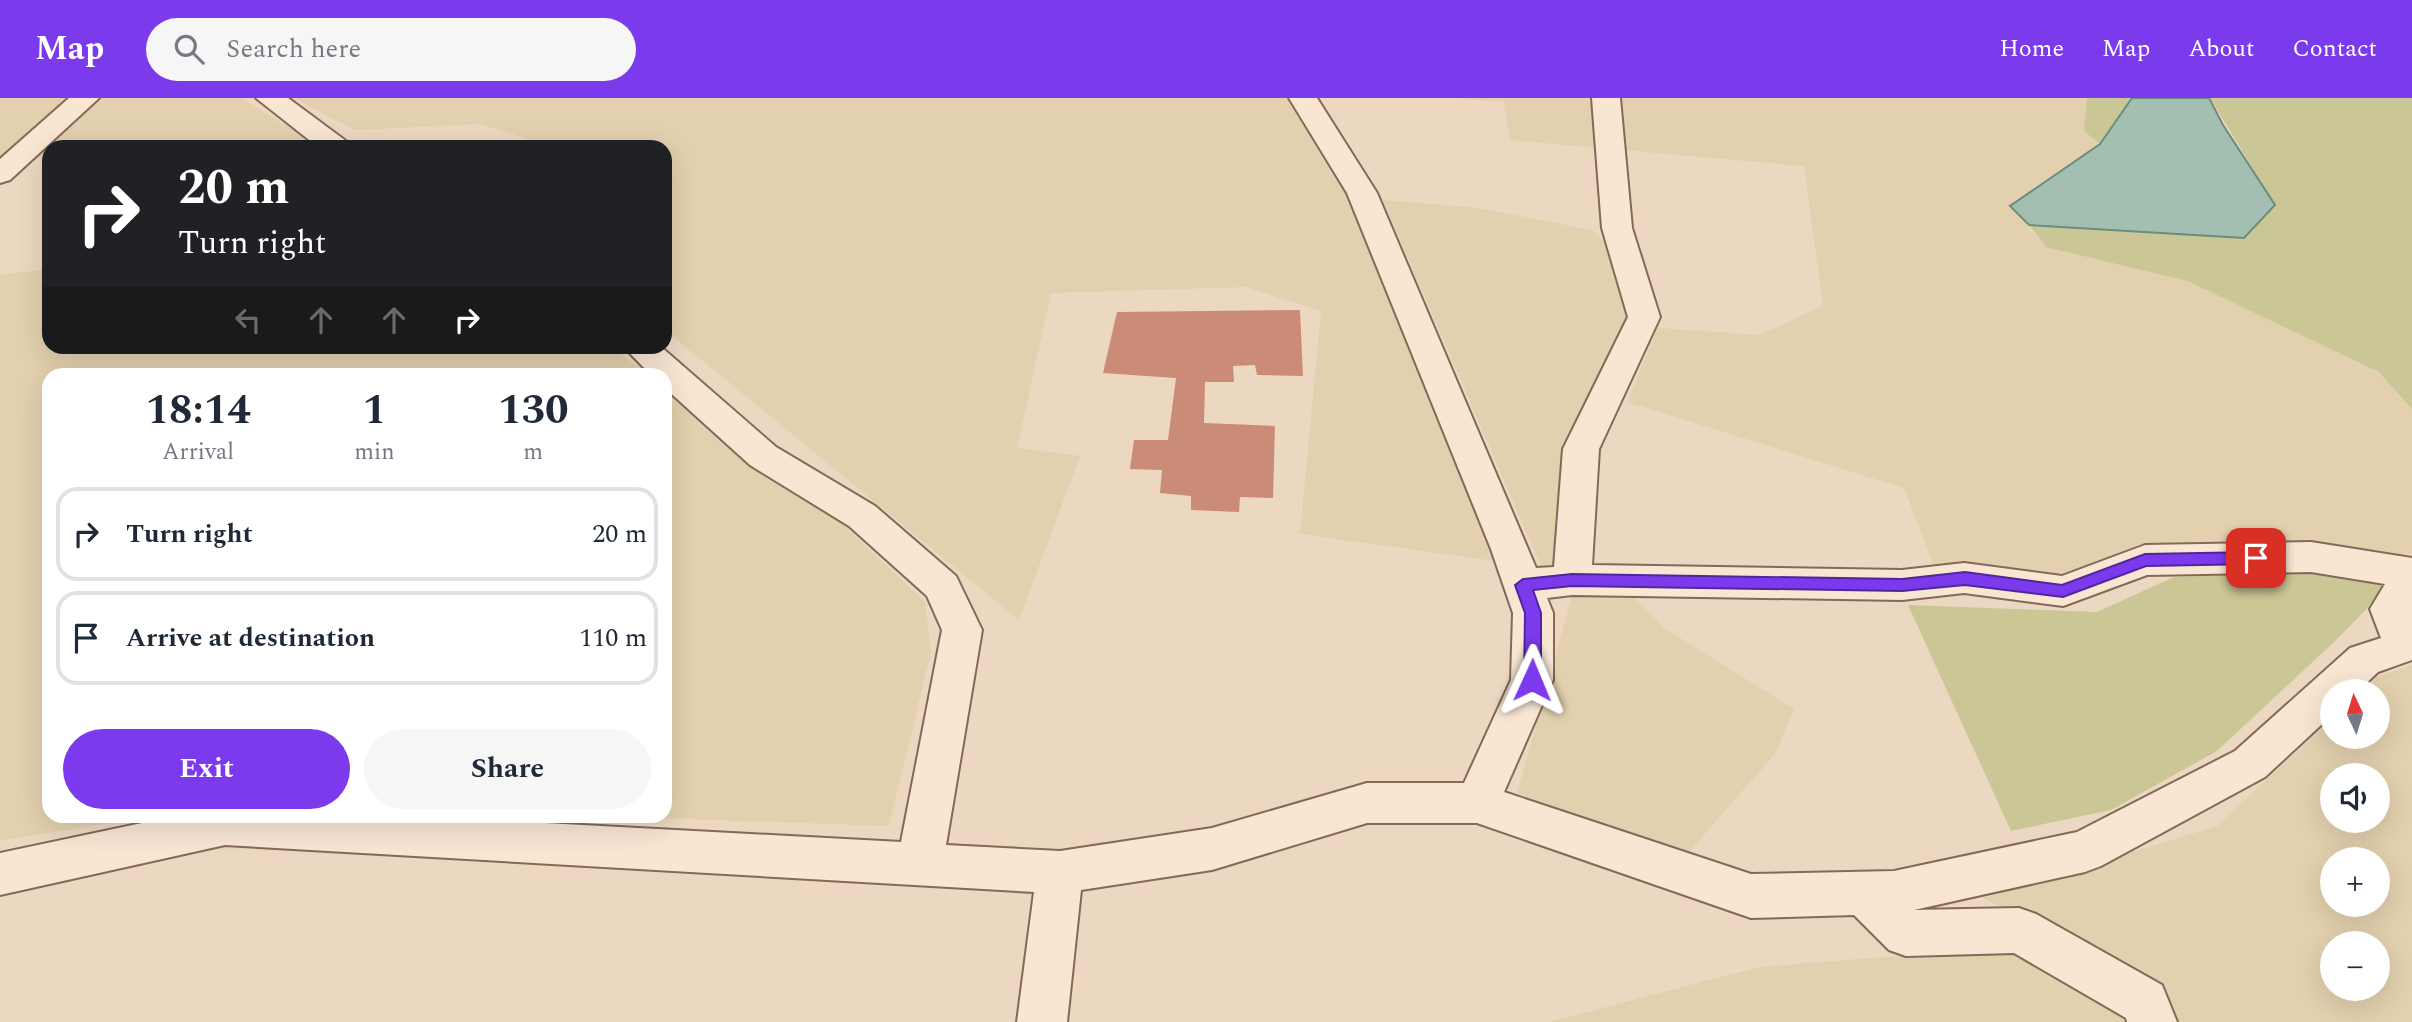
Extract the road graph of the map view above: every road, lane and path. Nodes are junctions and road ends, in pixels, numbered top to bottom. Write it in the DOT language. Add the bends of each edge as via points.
graph roads {
  1 [pos="85,98"];
  2 [pos="271,98"];
  3 [pos="1303,98"];
  4 [pos="1606,98"];
  5 [pos="327,140"];
  6 [pos="0,174"];
  7 [pos="648,354"];
  8 [pos="664,368"];
  9 [pos="672,375"];
  10 [pos="2412,573"];
  11 [pos="1572,580"];
  12 [pos="1523,585"];
  13 [pos="2408,645"];
  14 [pos="1477,803"];
  15 [pos="920,863"];
  16 [pos="1060,872"];
  17 [pos="0,874"];
  18 [pos="1864,894"];
  19 [pos="1042,1022"];
  20 [pos="2152,1022"];
  1 -- 6 [label="street"];
  2 -- 5 [label="street"];
  3 -- 12 [label="street" via="1362,193"];
  4 -- 11 [label="street" via="1617,228 1644,317 1581,449"];
  7 -- 8 [label="street"];
  9 -- 15 [label="street" via="763,456 862,516 942,587 962,630"];
  10 -- 11 [label="street" via="2311,557 2145,560 2063,591 1965,579 1902,585"];
  10 -- 13 [label="street" via="2390,609"];
  11 -- 12 [label="street"];
  12 -- 14 [label="street" via="1533,613 1532,680"];
  13 -- 18 [label="street" via="2364,660 2250,764 2084,851 1894,893"];
  14 -- 16 [label="street" via="1367,803 1212,849"];
  14 -- 18 [label="street" via="1751,896"];
  15 -- 16 [label="street"];
  15 -- 17 [label="street" via="225,825"];
  16 -- 19 [label="street"];
  18 -- 20 [label="street" via="1906,934 2019,930 2145,1002"];
}
